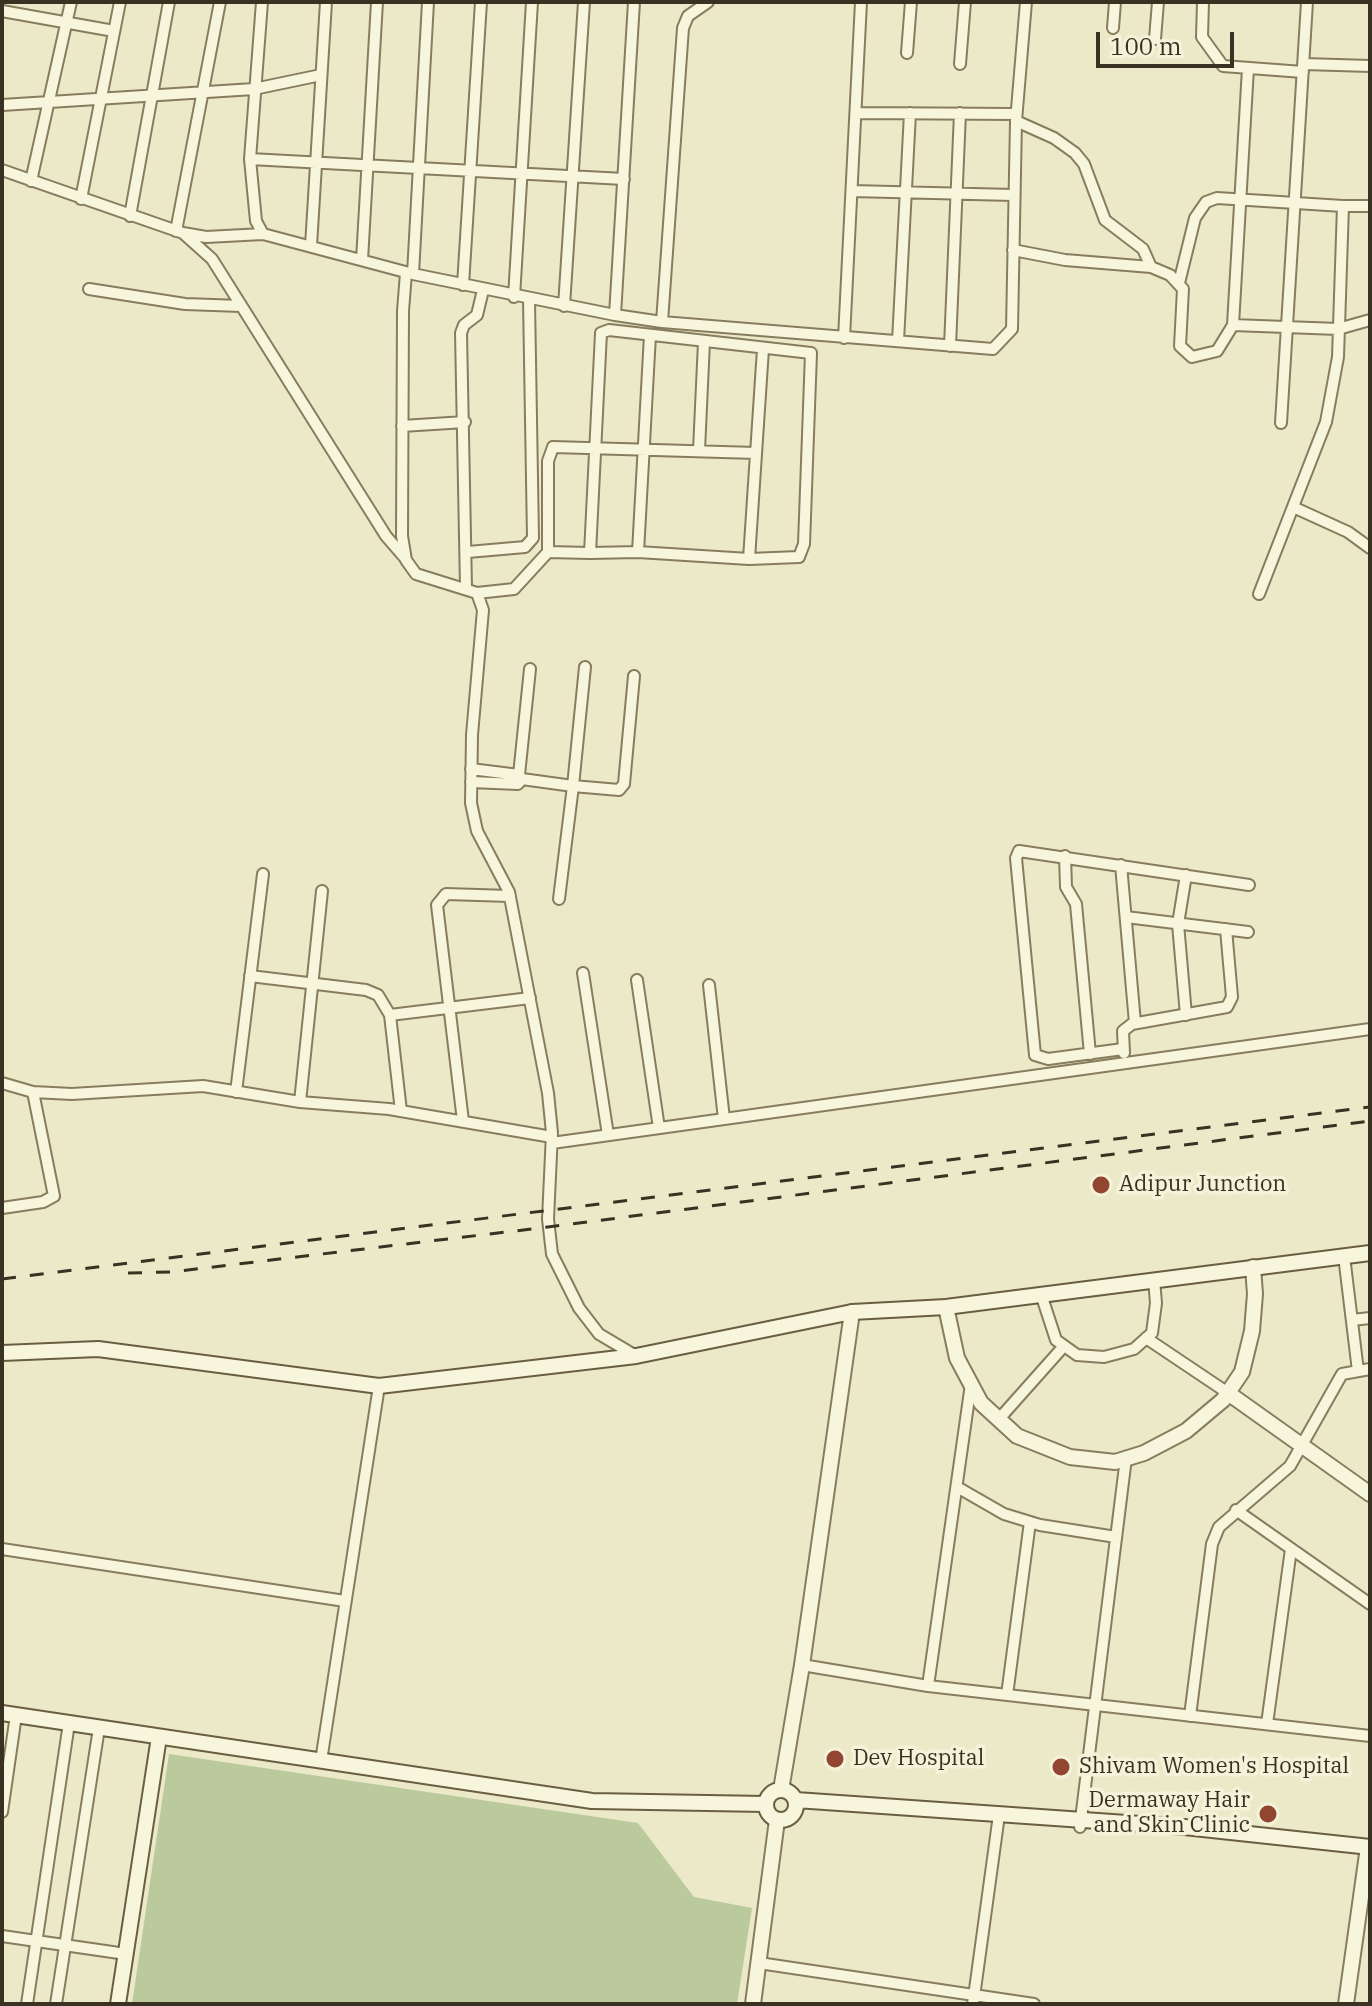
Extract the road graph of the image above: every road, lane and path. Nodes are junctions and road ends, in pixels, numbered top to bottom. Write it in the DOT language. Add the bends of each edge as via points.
graph roads {
  1 [pos="71,2"];
  2 [pos="120,2"];
  3 [pos="169,2"];
  4 [pos="220,2"];
  5 [pos="262,2"];
  6 [pos="326,2"];
  7 [pos="377,2"];
  8 [pos="428,2"];
  9 [pos="481,2"];
  10 [pos="532,2"];
  11 [pos="584,2"];
  12 [pos="634,2"];
  13 [pos="708,2"];
  14 [pos="861,2"];
  15 [pos="911,2"];
  16 [pos="965,2"];
  17 [pos="1026,2"];
  18 [pos="1115,2"];
  19 [pos="1158,2"];
  20 [pos="1203,2"];
  21 [pos="1307,2"];
  22 [pos="2,7"];
  23 [pos="67,22"];
  24 [pos="1113,28"];
  25 [pos="114,31"];
  26 [pos="1155,39"];
  27 [pos="907,53"];
  28 [pos="960,64"];
  29 [pos="1370,66"];
  30 [pos="1248,68"];
  31 [pos="1303,68"];
  32 [pos="321,75"];
  33 [pos="254,89"];
  34 [pos="204,92"];
  35 [pos="154,96"];
  36 [pos="100,100"];
  37 [pos="49,101"];
  38 [pos="2,105"];
  39 [pos="856,113"];
  40 [pos="910,113"];
  41 [pos="960,113"];
  42 [pos="1016,117"];
  43 [pos="250,159"];
  44 [pos="316,163"];
  45 [pos="368,165"];
  46 [pos="419,167"];
  47 [pos="2,170"];
  48 [pos="471,170"];
  49 [pos="522,173"];
  50 [pos="572,178"];
  51 [pos="624,179"];
  52 [pos="31,181"];
  53 [pos="852,191"];
  54 [pos="903,192"];
  55 [pos="957,194"];
  56 [pos="1013,195"];
  57 [pos="81,199"];
  58 [pos="1242,200"];
  59 [pos="1295,202"];
  60 [pos="1343,206"];
  61 [pos="1370,206"];
  62 [pos="130,216"];
  63 [pos="180,232"];
  64 [pos="263,234"];
  65 [pos="311,246"];
  66 [pos="1013,250"];
  67 [pos="362,260"];
  68 [pos="1151,267"];
  69 [pos="410,273"];
  70 [pos="1179,283"];
  71 [pos="463,285"];
  72 [pos="89,289"];
  73 [pos="483,290"];
  74 [pos="514,297"];
  75 [pos="529,300"];
  76 [pos="241,306"];
  77 [pos="564,306"];
  78 [pos="615,315"];
  79 [pos="1370,320"];
  80 [pos="662,322"];
  81 [pos="1233,325"];
  82 [pos="1338,329"];
  83 [pos="1287,330"];
  84 [pos="650,335"];
  85 [pos="844,338"];
  86 [pos="898,341"];
  87 [pos="704,342"];
  88 [pos="950,346"];
  89 [pos="763,349"];
  90 [pos="465,422"];
  91 [pos="1281,423"];
  92 [pos="402,426"];
  93 [pos="594,446"];
  94 [pos="646,448"];
  95 [pos="699,450"];
  96 [pos="756,453"];
  97 [pos="1293,507"];
  98 [pos="1370,548"];
  99 [pos="468,552"];
  100 [pos="548,552"];
  101 [pos="638,552"];
  102 [pos="590,553"];
  103 [pos="749,559"];
  104 [pos="406,560"];
  105 [pos="472,590"];
  106 [pos="1259,594"];
  107 [pos="585,667"];
  108 [pos="530,669"];
  109 [pos="634,676"];
  110 [pos="471,769"];
  111 [pos="521,777"];
  112 [pos="471,782"];
  113 [pos="573,786"];
  114 [pos="1065,856"];
  115 [pos="1121,865"];
  116 [pos="263,874"];
  117 [pos="1186,875"];
  118 [pos="1249,885"];
  119 [pos="322,891"];
  120 [pos="510,896"];
  121 [pos="559,899"];
  122 [pos="1126,917"];
  123 [pos="1178,924"];
  124 [pos="1226,929"];
  125 [pos="1248,932"];
  126 [pos="583,973"];
  127 [pos="250,976"];
  128 [pos="637,980"];
  129 [pos="312,984"];
  130 [pos="709,985"];
  131 [pos="530,998"];
  132 [pos="448,1009"];
  133 [pos="390,1015"];
  134 [pos="1186,1015"];
  135 [pos="1135,1023"];
  136 [pos="1370,1029"];
  137 [pos="1123,1049"];
  138 [pos="1090,1054"];
  139 [pos="1125,1063"];
  140 [pos="2,1083"];
  141 [pos="33,1092"];
  142 [pos="236,1092"];
  143 [pos="300,1102"];
  144 [pos="401,1111"];
  145 [pos="724,1119"];
  146 [pos="463,1121"];
  147 [pos="659,1128"];
  148 [pos="608,1135"];
  149 [pos="552,1140"];
  150 [pos="2,1208"];
  151 [pos="1370,1253"];
  152 [pos="1344,1256"];
  153 [pos="1253,1267"];
  154 [pos="1154,1280"];
  155 [pos="1041,1294"];
  156 [pos="946,1307"];
  157 [pos="852,1312"];
  158 [pos="1370,1318"];
  159 [pos="1352,1320"];
  160 [pos="1146,1338"];
  161 [pos="1064,1346"];
  162 [pos="2,1353"];
  163 [pos="636,1356"];
  164 [pos="1370,1369"];
  165 [pos="1358,1371"];
  166 [pos="1370,1378"];
  167 [pos="971,1384"];
  168 [pos="379,1386"];
  169 [pos="1228,1393"];
  170 [pos="999,1419"];
  171 [pos="1303,1446"];
  172 [pos="1126,1458"];
  173 [pos="957,1487"];
  174 [pos="1370,1494"];
  175 [pos="1236,1510"];
  176 [pos="1030,1522"];
  177 [pos="1116,1537"];
  178 [pos="2,1549"];
  179 [pos="1291,1549"];
  180 [pos="345,1601"];
  181 [pos="1370,1604"];
  182 [pos="802,1665"];
  183 [pos="928,1686"];
  184 [pos="1007,1695"];
  185 [pos="1095,1705"];
  186 [pos="9,1714"];
  187 [pos="1190,1716"];
  188 [pos="69,1723"];
  189 [pos="1267,1724"];
  190 [pos="99,1728"];
  191 [pos="1370,1736"];
  192 [pos="159,1737"];
  193 [pos="321,1761"];
  194 [pos="781,1790"];
  195 [pos="765,1804"];
  196 [pos="796,1804"];
  197 [pos="2,1812"];
  198 [pos="999,1818"];
  199 [pos="777,1820"];
  200 [pos="1081,1824"];
  201 [pos="1369,1851"];
  202 [pos="2,1936"];
  203 [pos="36,1941"];
  204 [pos="65,1945"];
  205 [pos="126,1954"];
  206 [pos="759,1963"];
  207 [pos="973,2000"];
  208 [pos="27,2004"];
  209 [pos="56,2004"];
  210 [pos="118,2004"];
  211 [pos="753,2004"];
  212 [pos="1034,2004"];
  213 [pos="1346,2004"];
  1 -- 23 [label="street"];
  2 -- 25 [label="street"];
  3 -- 35 [label="street"];
  4 -- 34 [label="street"];
  5 -- 33 [label="street"];
  6 -- 32 [label="street"];
  7 -- 45 [label="street"];
  8 -- 46 [label="street"];
  9 -- 48 [label="street"];
  10 -- 49 [label="street"];
  11 -- 50 [label="street"];
  12 -- 51 [label="street"];
  13 -- 80 [label="street" via="688,16 683,28"];
  14 -- 39 [label="street"];
  15 -- 27 [label="street"];
  16 -- 28 [label="street"];
  17 -- 42 [label="street"];
  18 -- 24 [label="street"];
  19 -- 26 [label="street"];
  20 -- 30 [label="street" via="1202,37 1218,61 1227,68"];
  21 -- 31 [label="street"];
  22 -- 23 [label="street"];
  23 -- 25 [label="street"];
  23 -- 37 [label="street"];
  25 -- 36 [label="street"];
  29 -- 31 [label="street"];
  30 -- 31 [label="street"];
  30 -- 58 [label="street"];
  31 -- 59 [label="street"];
  32 -- 33 [label="street"];
  32 -- 44 [label="street"];
  33 -- 34 [label="street"];
  33 -- 43 [label="street"];
  34 -- 35 [label="street"];
  34 -- 63 [label="street"];
  35 -- 36 [label="street"];
  35 -- 62 [label="street"];
  36 -- 37 [label="street"];
  36 -- 57 [label="street"];
  37 -- 38 [label="street"];
  37 -- 52 [label="street"];
  39 -- 40 [label="street"];
  39 -- 53 [label="street"];
  40 -- 41 [label="street"];
  40 -- 54 [label="street"];
  41 -- 42 [label="street"];
  41 -- 55 [label="street"];
  42 -- 56 [label="street"];
  42 -- 68 [label="street" via="1075,153 1105,220 1143,249"];
  43 -- 44 [label="street"];
  43 -- 64 [label="street" via="256,221"];
  44 -- 45 [label="street"];
  44 -- 65 [label="street"];
  45 -- 46 [label="street"];
  45 -- 67 [label="street"];
  46 -- 48 [label="street"];
  46 -- 69 [label="street"];
  47 -- 52 [label="street"];
  48 -- 49 [label="street"];
  48 -- 71 [label="street"];
  49 -- 50 [label="street"];
  49 -- 74 [label="street"];
  50 -- 51 [label="street"];
  50 -- 77 [label="street"];
  51 -- 78 [label="street"];
  52 -- 57 [label="street"];
  53 -- 54 [label="street"];
  53 -- 85 [label="street"];
  54 -- 55 [label="street"];
  54 -- 86 [label="street"];
  55 -- 56 [label="street"];
  55 -- 88 [label="street"];
  56 -- 66 [label="street"];
  57 -- 62 [label="street"];
  58 -- 59 [label="street"];
  58 -- 70 [label="street" via="1217,198 1200,210"];
  58 -- 81 [label="street"];
  59 -- 60 [label="street"];
  59 -- 83 [label="street"];
  60 -- 61 [label="street"];
  60 -- 82 [label="street"];
  62 -- 63 [label="street"];
  63 -- 64 [label="street" via="206,237"];
  63 -- 76 [label="street" via="212,259"];
  64 -- 65 [label="street"];
  65 -- 67 [label="street"];
  66 -- 68 [label="street"];
  66 -- 88 [label="street" via="1012,329 993,349"];
  67 -- 69 [label="street"];
  68 -- 70 [label="street"];
  69 -- 71 [label="street"];
  69 -- 92 [label="street"];
  70 -- 81 [label="street" via="1183,295 1178,336 1185,352 1192,357 1217,351"];
  71 -- 73 [label="street"];
  72 -- 76 [label="street" via="185,304"];
  73 -- 74 [label="street"];
  73 -- 90 [label="street" via="477,315 461,333"];
  74 -- 75 [label="street"];
  75 -- 77 [label="street"];
  75 -- 99 [label="street" via="533,538 525,547"];
  76 -- 104 [label="street"];
  77 -- 78 [label="street"];
  78 -- 80 [label="street"];
  79 -- 82 [label="street"];
  80 -- 85 [label="street"];
  81 -- 83 [label="street"];
  82 -- 83 [label="street"];
  82 -- 97 [label="street" via="1326,422"];
  83 -- 91 [label="street"];
  84 -- 87 [label="street"];
  84 -- 93 [label="street" via="609,330 599,337"];
  84 -- 94 [label="street"];
  85 -- 86 [label="street"];
  86 -- 88 [label="street"];
  87 -- 89 [label="street"];
  87 -- 95 [label="street"];
  89 -- 96 [label="street"];
  89 -- 103 [label="street" via="808,352 812,358 804,544 796,558"];
  90 -- 92 [label="street"];
  90 -- 99 [label="street"];
  92 -- 104 [label="street"];
  93 -- 94 [label="street"];
  93 -- 100 [label="street" via="558,446 550,453"];
  93 -- 102 [label="street"];
  94 -- 95 [label="street"];
  94 -- 101 [label="street"];
  95 -- 96 [label="street"];
  96 -- 103 [label="street"];
  97 -- 98 [label="street"];
  97 -- 106 [label="street"];
  99 -- 105 [label="street"];
  100 -- 102 [label="street"];
  100 -- 105 [label="street" via="514,589"];
  101 -- 102 [label="street"];
  101 -- 103 [label="street"];
  104 -- 105 [label="street" via="416,574"];
  105 -- 110 [label="street" via="483,610"];
  107 -- 113 [label="street"];
  108 -- 111 [label="street"];
  109 -- 113 [label="street" via="621,789"];
  110 -- 111 [label="street"];
  110 -- 112 [label="street"];
  111 -- 112 [label="street" via="518,784"];
  111 -- 113 [label="street"];
  112 -- 120 [label="street" via="477,831"];
  113 -- 121 [label="street"];
  114 -- 115 [label="street"];
  114 -- 138 [label="street" via="1066,887 1076,904"];
  114 -- 138 [label="street" via="1023,850 1016,858 1033,1051 1041,1059"];
  115 -- 117 [label="street"];
  115 -- 122 [label="street"];
  116 -- 127 [label="street"];
  117 -- 118 [label="street"];
  117 -- 123 [label="street"];
  119 -- 129 [label="street"];
  120 -- 131 [label="street"];
  120 -- 132 [label="street" via="440,898 435,912"];
  122 -- 123 [label="street"];
  122 -- 135 [label="street"];
  123 -- 124 [label="street"];
  123 -- 134 [label="street"];
  124 -- 125 [label="street"];
  124 -- 134 [label="street" via="1230,1002 1222,1009"];
  126 -- 148 [label="street"];
  127 -- 129 [label="street"];
  127 -- 142 [label="street"];
  128 -- 147 [label="street"];
  129 -- 133 [label="street" via="371,992"];
  129 -- 143 [label="street"];
  130 -- 145 [label="street"];
  131 -- 132 [label="street"];
  131 -- 149 [label="street"];
  132 -- 133 [label="street"];
  132 -- 146 [label="street"];
  133 -- 144 [label="street"];
  134 -- 135 [label="street"];
  135 -- 137 [label="street" via="1123,1031"];
  136 -- 139 [label="street"];
  137 -- 138 [label="street"];
  137 -- 139 [label="street"];
  139 -- 145 [label="street"];
  140 -- 141 [label="street"];
  141 -- 142 [label="street" via="193,1086"];
  141 -- 150 [label="street" via="54,1196"];
  142 -- 143 [label="street"];
  143 -- 144 [label="street"];
  144 -- 146 [label="street"];
  145 -- 147 [label="street"];
  146 -- 149 [label="street"];
  147 -- 148 [label="street"];
  148 -- 149 [label="street"];
  149 -- 163 [label="street" via="552,1254 599,1334"];
  151 -- 152 [label="main road"];
  152 -- 153 [label="main road"];
  152 -- 159 [label="street"];
  153 -- 154 [label="main road"];
  153 -- 169 [label="main road" via="1252,1331 1242,1372"];
  154 -- 155 [label="main road"];
  154 -- 160 [label="street" via="1155,1317"];
  155 -- 156 [label="main road"];
  155 -- 161 [label="street" via="1056,1340"];
  156 -- 157 [label="main road"];
  156 -- 167 [label="main road" via="957,1358"];
  157 -- 163 [label="main road"];
  157 -- 182 [label="main road"];
  158 -- 159 [label="street"];
  159 -- 165 [label="street"];
  160 -- 161 [label="street" via="1134,1349 1104,1357 1077,1355"];
  160 -- 169 [label="street"];
  161 -- 170 [label="street"];
  162 -- 168 [label="main road" via="98,1349"];
  163 -- 168 [label="main road"];
  164 -- 165 [label="street"];
  165 -- 166 [label="street"];
  165 -- 171 [label="street" via="1342,1374"];
  167 -- 170 [label="main road" via="981,1403"];
  167 -- 173 [label="street"];
  168 -- 180 [label="street"];
  169 -- 171 [label="main road"];
  169 -- 172 [label="main road" via="1186,1431"];
  170 -- 172 [label="main road" via="1017,1436 1070,1457 1115,1462"];
  171 -- 174 [label="main road"];
  171 -- 175 [label="street" via="1277,1480"];
  172 -- 177 [label="street"];
  173 -- 176 [label="street" via="1004,1514"];
  173 -- 183 [label="street"];
  175 -- 179 [label="street"];
  175 -- 187 [label="street" via="1219,1527 1212,1544"];
  176 -- 177 [label="street"];
  176 -- 184 [label="street"];
  177 -- 185 [label="street"];
  178 -- 180 [label="street"];
  179 -- 181 [label="street"];
  179 -- 189 [label="street"];
  180 -- 193 [label="street"];
  182 -- 183 [label="street"];
  182 -- 194 [label="main road"];
  183 -- 184 [label="street"];
  184 -- 185 [label="street"];
  185 -- 187 [label="street"];
  185 -- 200 [label="street"];
  186 -- 188 [label="main road"];
  186 -- 197 [label="street"];
  187 -- 189 [label="street"];
  188 -- 190 [label="main road"];
  188 -- 203 [label="street"];
  189 -- 191 [label="street"];
  190 -- 192 [label="main road"];
  190 -- 204 [label="street"];
  192 -- 193 [label="main road"];
  192 -- 205 [label="main road"];
  193 -- 195 [label="main road" via="592,1801"];
  194 -- 195 [label="main road" via="769,1794"];
  194 -- 196 [label="main road"];
  195 -- 199 [label="main road"];
  196 -- 198 [label="main road"];
  196 -- 199 [label="main road" via="788,1819"];
  198 -- 200 [label="main road"];
  198 -- 207 [label="street"];
  199 -- 206 [label="main road"];
  200 -- 201 [label="main road" via="1184,1827"];
  201 -- 213 [label="main road"];
  202 -- 203 [label="street"];
  203 -- 204 [label="street"];
  203 -- 208 [label="street"];
  204 -- 205 [label="street"];
  204 -- 209 [label="street"];
  205 -- 210 [label="main road"];
  206 -- 207 [label="street"];
  206 -- 211 [label="main road"];
  207 -- 212 [label="street"];
}
